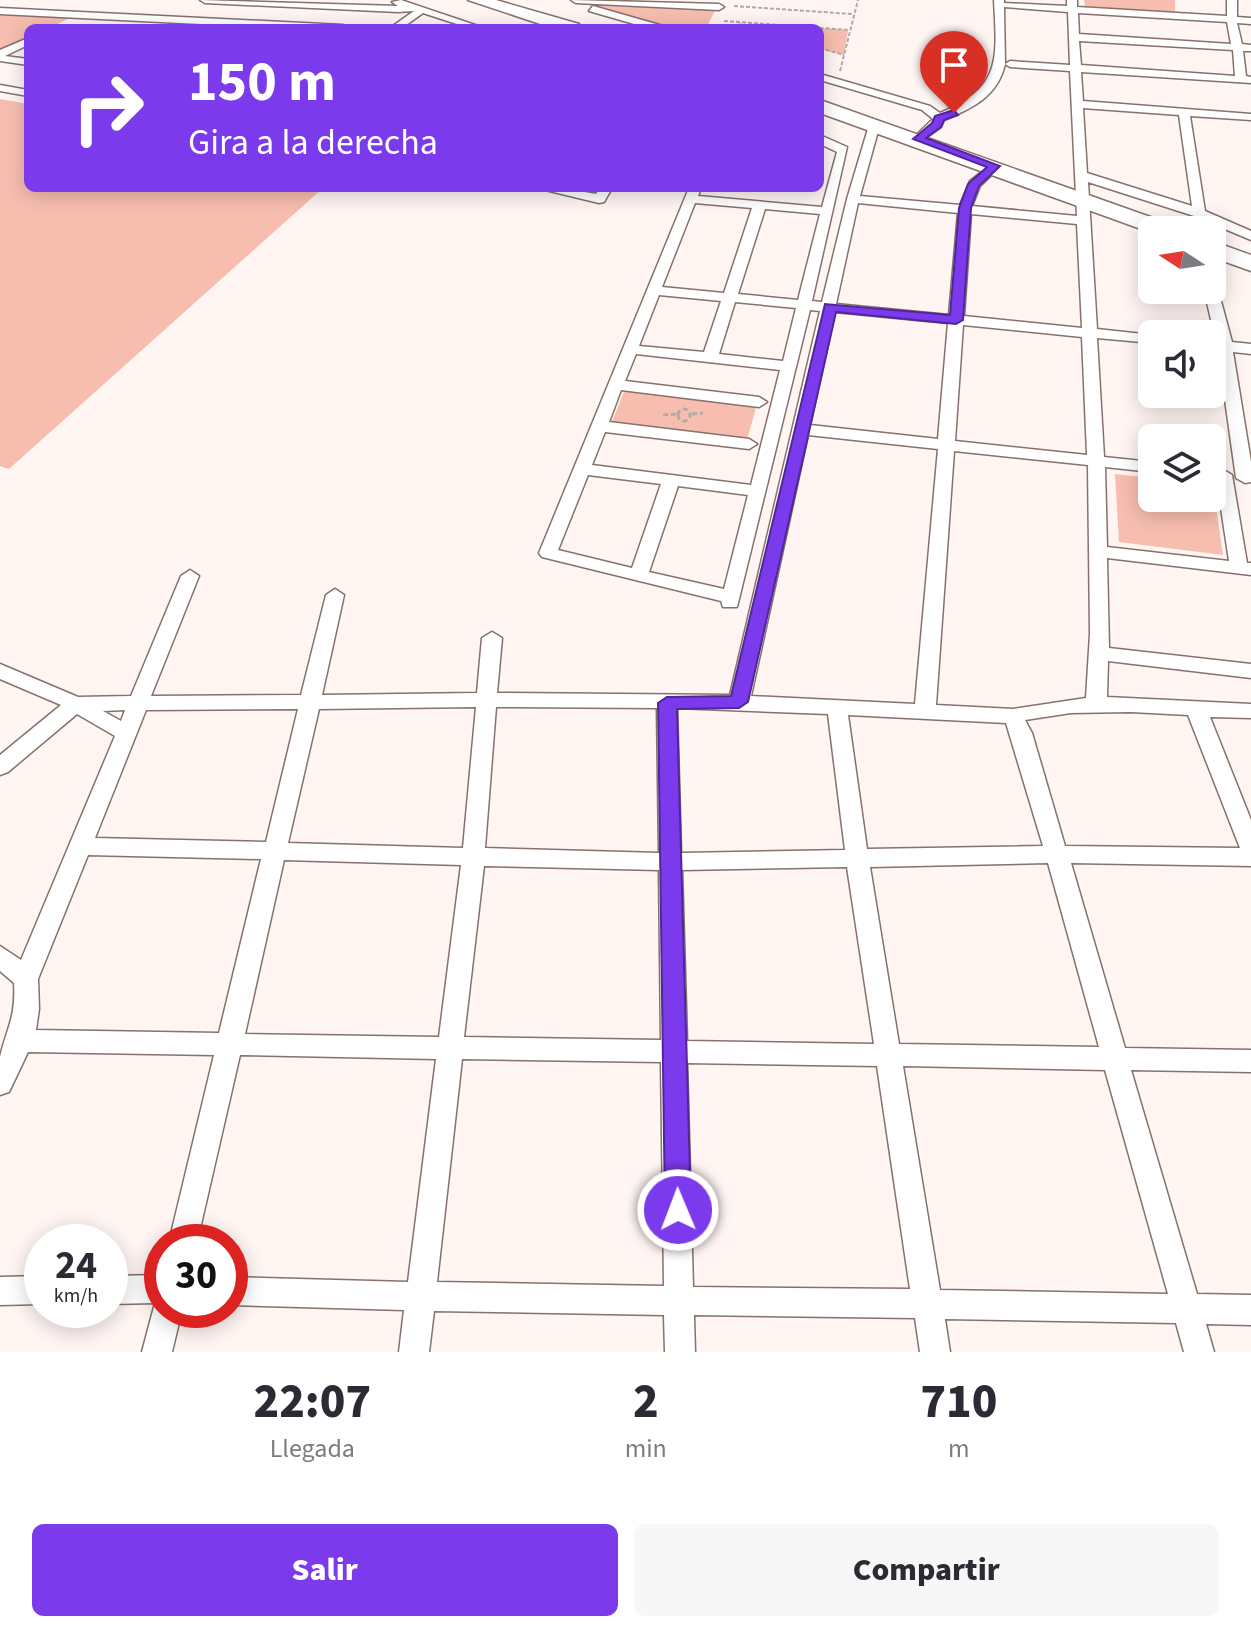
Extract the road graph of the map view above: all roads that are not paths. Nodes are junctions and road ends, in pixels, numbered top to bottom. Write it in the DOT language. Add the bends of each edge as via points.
graph roads {
  1 [pos="205,0"];
  2 [pos="390,0"];
  3 [pos="477,0"];
  4 [pos="563,0"];
  5 [pos="576,0"];
  6 [pos="1183,0"];
  7 [pos="1232,0"];
  8 [pos="276,2"];
  9 [pos="1004,2"];
  10 [pos="694,3"];
  11 [pos="716,4"];
  12 [pos="1073,4"];
  13 [pos="416,8"];
  14 [pos="0,11"];
  15 [pos="81,15"];
  16 [pos="1183,17"];
  17 [pos="142,18"];
  18 [pos="1233,20"];
  19 [pos="201,21"];
  20 [pos="724,21"];
  21 [pos="1251,21"];
  22 [pos="62,24"];
  23 [pos="130,24"];
  24 [pos="195,24"];
  25 [pos="238,24"];
  26 [pos="399,24"];
  27 [pos="466,24"];
  28 [pos="558,24"];
  29 [pos="645,24"];
  30 [pos="1073,37"];
  31 [pos="24,43"];
  32 [pos="1236,47"];
  33 [pos="1251,48"];
  34 [pos="0,56"];
  35 [pos="24,61"];
  36 [pos="1010,64"];
  37 [pos="1076,69"];
  38 [pos="824,78"];
  39 [pos="0,88"];
  40 [pos="24,92"];
  41 [pos="883,95"];
  42 [pos="1242,95"];
  43 [pos="1078,104"];
  44 [pos="824,108"];
  45 [pos="1184,112"];
  46 [pos="939,118"];
  47 [pos="870,122"];
  48 [pos="918,139"];
  49 [pos="824,141"];
  50 [pos="995,166"];
  51 [pos="1082,170"];
  52 [pos="563,192"];
  53 [pos="603,192"];
  54 [pos="693,193"];
  55 [pos="853,199"];
  56 [pos="760,205"];
  57 [pos="1198,206"];
  58 [pos="965,208"];
  59 [pos="1085,210"];
  60 [pos="828,211"];
  61 [pos="1138,223"];
  62 [pos="1251,236"];
  63 [pos="1226,254"];
  64 [pos="1251,264"];
  65 [pos="652,290"];
  66 [pos="730,297"];
  67 [pos="804,305"];
  68 [pos="830,307"];
  69 [pos="956,320"];
  70 [pos="1089,333"];
  71 [pos="1138,338"];
  72 [pos="1226,347"];
  73 [pos="629,349"];
  74 [pos="1251,349"];
  75 [pos="710,358"];
  76 [pos="788,366"];
  77 [pos="1226,381"];
  78 [pos="615,385"];
  79 [pos="759,402"];
  80 [pos="598,426"];
  81 [pos="800,429"];
  82 [pos="749,444"];
  83 [pos="946,444"];
  84 [pos="1096,461"];
  85 [pos="1138,466"];
  86 [pos="581,469"];
  87 [pos="1226,475"];
  88 [pos="1248,478"];
  89 [pos="671,480"];
  90 [pos="758,491"];
  91 [pos="1226,502"];
  92 [pos="1098,551"];
  93 [pos="1245,569"];
  94 [pos="639,575"];
  95 [pos="190,576"];
  96 [pos="335,595"];
  97 [pos="492,638"];
  98 [pos="1098,653"];
  99 [pos="0,671"];
  100 [pos="1251,671"];
  101 [pos="486,700"];
  102 [pos="310,702"];
  103 [pos="739,702"];
  104 [pos="667,703"];
  105 [pos="76,704"];
  106 [pos="138,704"];
  107 [pos="1096,704"];
  108 [pos="837,706"];
  109 [pos="1197,711"];
  110 [pos="1251,711"];
  111 [pos="925,712"];
  112 [pos="1013,716"];
  113 [pos="126,733"];
  114 [pos="0,767"];
  115 [pos="81,846"];
  116 [pos="1251,848"];
  117 [pos="277,853"];
  118 [pos="1058,854"];
  119 [pos="1251,857"];
  120 [pos="473,858"];
  121 [pos="857,858"];
  122 [pos="670,862"];
  123 [pos="0,956"];
  124 [pos="26,979"];
  125 [pos="21,1041"];
  126 [pos="231,1045"];
  127 [pos="448,1048"];
  128 [pos="675,1053"];
  129 [pos="891,1057"];
  130 [pos="1118,1061"];
  131 [pos="1251,1061"];
  132 [pos="0,1084"];
  133 [pos="187,1224"];
  134 [pos="24,1290"];
  135 [pos="0,1291"];
  136 [pos="248,1292"];
  137 [pos="420,1298"];
  138 [pos="927,1302"];
  139 [pos="680,1304"];
  140 [pos="1185,1309"];
  141 [pos="1251,1310"];
  142 [pos="163,1328"];
  143 [pos="157,1352"];
  144 [pos="414,1352"];
  145 [pos="680,1352"];
  146 [pos="935,1352"];
  147 [pos="1199,1352"];
  1 -- 8 [label="street"];
  2 -- 13 [label="street"];
  3 -- 28 [label="highway"];
  4 -- 29 [label="street"];
  5 -- 10 [label="street"];
  6 -- 16 [label="street"];
  7 -- 18 [label="street"];
  8 -- 13 [label="street"];
  9 -- 12 [label="street"];
  9 -- 46 [label="street" via="993,88"];
  10 -- 11 [label="street"];
  11 -- 20 [label="street"];
  12 -- 16 [label="street"];
  12 -- 30 [label="street"];
  13 -- 26 [label="street"];
  13 -- 27 [label="street"];
  14 -- 15 [label="street"];
  15 -- 17 [label="street"];
  15 -- 22 [label="street"];
  16 -- 18 [label="street"];
  17 -- 19 [label="street"];
  17 -- 23 [label="street"];
  18 -- 21 [label="street"];
  18 -- 32 [label="street"];
  19 -- 24 [label="street"];
  19 -- 25 [label="street"];
  30 -- 32 [label="street"];
  30 -- 37 [label="street"];
  31 -- 34 [label="street"];
  32 -- 33 [label="street"];
  32 -- 42 [label="street"];
  34 -- 35 [label="street"];
  36 -- 37 [label="street"];
  37 -- 42 [label="street"];
  37 -- 43 [label="street"];
  38 -- 41 [label="street"];
  39 -- 40 [label="street"];
  41 -- 46 [label="street" via="916,103"];
  41 -- 47 [label="street"];
  42 -- 45 [label="street"];
  43 -- 45 [label="street"];
  43 -- 51 [label="street"];
  44 -- 47 [label="highway"];
  45 -- 57 [label="street"];
  46 -- 48 [label="street"];
  47 -- 48 [label="highway"];
  47 -- 55 [label="street"];
  48 -- 50 [label="highway"];
  49 -- 60 [label="street" via="843,150"];
  50 -- 58 [label="street" via="974,184"];
  50 -- 59 [label="highway"];
  51 -- 57 [label="street"];
  51 -- 59 [label="street"];
  52 -- 53 [label="street" via="599,199"];
  54 -- 56 [label="street"];
  54 -- 65 [label="street"];
  55 -- 58 [label="street"];
  55 -- 68 [label="street"];
  56 -- 60 [label="street"];
  56 -- 66 [label="street"];
  57 -- 62 [label="street"];
  58 -- 59 [label="street"];
  58 -- 69 [label="street"];
  59 -- 61 [label="highway"];
  59 -- 70 [label="street"];
  60 -- 67 [label="street"];
  63 -- 64 [label="highway"];
  65 -- 66 [label="street"];
  65 -- 73 [label="street"];
  66 -- 67 [label="street"];
  66 -- 75 [label="street"];
  67 -- 68 [label="street"];
  67 -- 76 [label="street"];
  68 -- 69 [label="street"];
  68 -- 81 [label="street"];
  69 -- 70 [label="street"];
  69 -- 83 [label="street"];
  70 -- 71 [label="street"];
  70 -- 84 [label="street"];
  72 -- 74 [label="street"];
  73 -- 75 [label="street"];
  73 -- 78 [label="street"];
  75 -- 76 [label="street"];
  76 -- 90 [label="street"];
  77 -- 88 [label="street"];
  78 -- 79 [label="street"];
  78 -- 80 [label="street"];
  80 -- 82 [label="street"];
  80 -- 86 [label="street"];
  81 -- 83 [label="street"];
  81 -- 103 [label="street"];
  83 -- 84 [label="street"];
  83 -- 111 [label="street"];
  84 -- 85 [label="street"];
  84 -- 92 [label="street"];
  86 -- 89 [label="street"];
  86 -- 94 [label="street" via="548,553"];
  87 -- 88 [label="street"];
  89 -- 90 [label="street"];
  89 -- 94 [label="street"];
  90 -- 94 [label="street" via="731,600"];
  91 -- 93 [label="street"];
  92 -- 93 [label="street"];
  92 -- 98 [label="street"];
  95 -- 106 [label="street"];
  96 -- 102 [label="street"];
  97 -- 101 [label="street"];
  98 -- 100 [label="street"];
  98 -- 107 [label="street"];
  99 -- 105 [label="street"];
  101 -- 102 [label="street"];
  101 -- 104 [label="street"];
  101 -- 120 [label="street"];
  102 -- 106 [label="street"];
  102 -- 117 [label="street"];
  103 -- 104 [label="street"];
  103 -- 108 [label="street"];
  104 -- 122 [label="street"];
  105 -- 106 [label="street"];
  105 -- 113 [label="street"];
  105 -- 114 [label="street"];
  106 -- 113 [label="street"];
  107 -- 109 [label="street"];
  107 -- 112 [label="street" via="1040,708"];
  108 -- 111 [label="street"];
  108 -- 121 [label="street"];
  109 -- 110 [label="street"];
  109 -- 116 [label="street"];
  111 -- 112 [label="street"];
  112 -- 118 [label="street"];
  113 -- 115 [label="street"];
  115 -- 117 [label="street"];
  115 -- 124 [label="street"];
  117 -- 120 [label="street"];
  117 -- 126 [label="street"];
  118 -- 119 [label="street"];
  118 -- 121 [label="street"];
  118 -- 130 [label="street"];
  120 -- 122 [label="street"];
  120 -- 127 [label="street"];
  121 -- 122 [label="street"];
  121 -- 129 [label="street"];
  122 -- 128 [label="street"];
  123 -- 124 [label="street"];
  124 -- 125 [label="street" via="29,1009"];
  125 -- 126 [label="street"];
  125 -- 132 [label="street"];
  126 -- 127 [label="street"];
  126 -- 133 [label="street"];
  127 -- 128 [label="street"];
  127 -- 137 [label="street"];
  128 -- 129 [label="street"];
  128 -- 139 [label="street"];
  129 -- 130 [label="street"];
  129 -- 138 [label="street"];
  130 -- 131 [label="street"];
  130 -- 140 [label="street"];
  134 -- 135 [label="street"];
  136 -- 137 [label="street"];
  137 -- 139 [label="street"];
  137 -- 144 [label="street"];
  138 -- 139 [label="street"];
  138 -- 140 [label="street"];
  138 -- 146 [label="street"];
  139 -- 145 [label="street"];
  140 -- 141 [label="street"];
  140 -- 147 [label="street"];
  142 -- 143 [label="street"];
}
